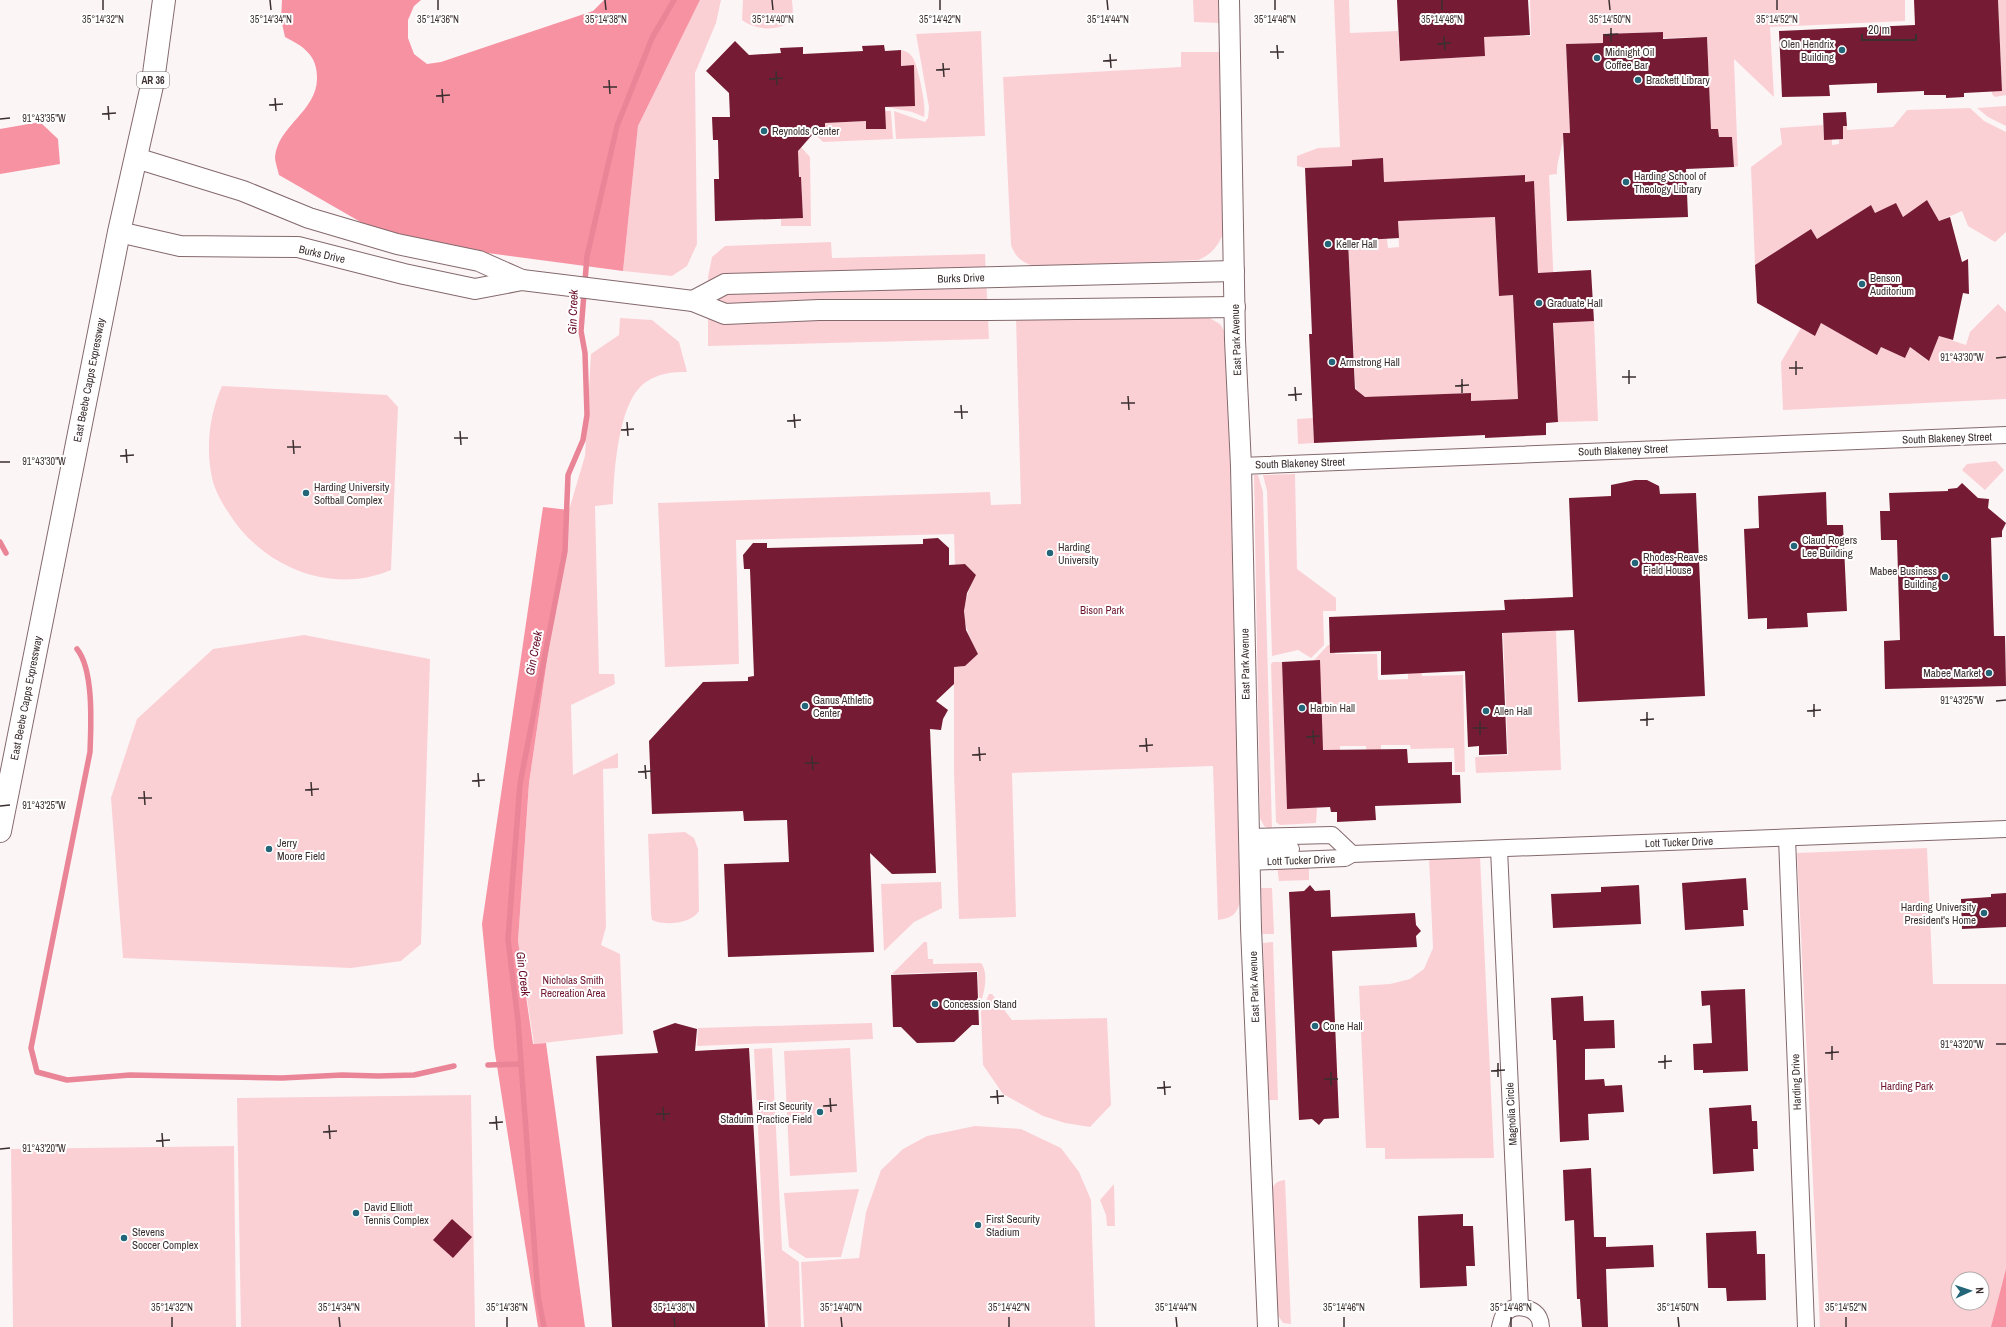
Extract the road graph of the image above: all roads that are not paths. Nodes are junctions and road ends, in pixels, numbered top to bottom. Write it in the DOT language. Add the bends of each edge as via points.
graph roads {
  1 [pos="164,0"];
  2 [pos="1229,0"];
  3 [pos="136,158"];
  4 [pos="119,232"];
  5 [pos="1234,271"];
  6 [pos="522,280"];
  7 [pos="693,301"];
  8 [pos="1234,307"];
  9 [pos="2006,435"];
  10 [pos="1241,466"];
  11 [pos="2006,829"];
  12 [pos="0,831"];
  13 [pos="1787,838"];
  14 [pos="1499,849"];
  15 [pos="1249,850"];
  16 [pos="1520,1307"];
  17 [pos="1268,1327"];
  18 [pos="1500,1327"];
  19 [pos="1541,1327"];
  20 [pos="1806,1327"];
  1 -- 3 [label="main road, East Beebe Capps Expressway / AR 36" via="153,80"];
  2 -- 5 [label="street, East Park Avenue"];
  3 -- 4 [label="main road, East Beebe Capps Expressway / AR 36"];
  3 -- 6 [label="street, Burks Drive" via="243,191 309,218 397,244 480,261"];
  4 -- 6 [label="street, Burks Drive" via="180,246 298,247 475,289"];
  4 -- 12 [label="main road, East Beebe Capps Expressway / AR 36"];
  5 -- 7 [label="street, Burks Drive" via="725,284"];
  5 -- 8 [label="street, East Park Avenue"];
  6 -- 7 [label="street, Burks Drive"];
  7 -- 8 [label="street, Burks Drive" via="724,314 819,310"];
  8 -- 10 [label="street, East Park Avenue"];
  9 -- 10 [label="street, South Blakeney Street"];
  10 -- 15 [label="street, East Park Avenue"];
  11 -- 13 [label="street, Lott Tucker Drive"];
  13 -- 14 [label="street, Lott Tucker Drive"];
  13 -- 20 [label="street, Harding Drive"];
  14 -- 15 [label="street, Lott Tucker Drive"];
  14 -- 16 [label="street, Magnolia Circle"];
  15 -- 17 [label="street, East Park Avenue"];
  16 -- 18 [label="street" via="1504,1314"];
  16 -- 19 [label="street" via="1532,1310 1539,1318"];
}
